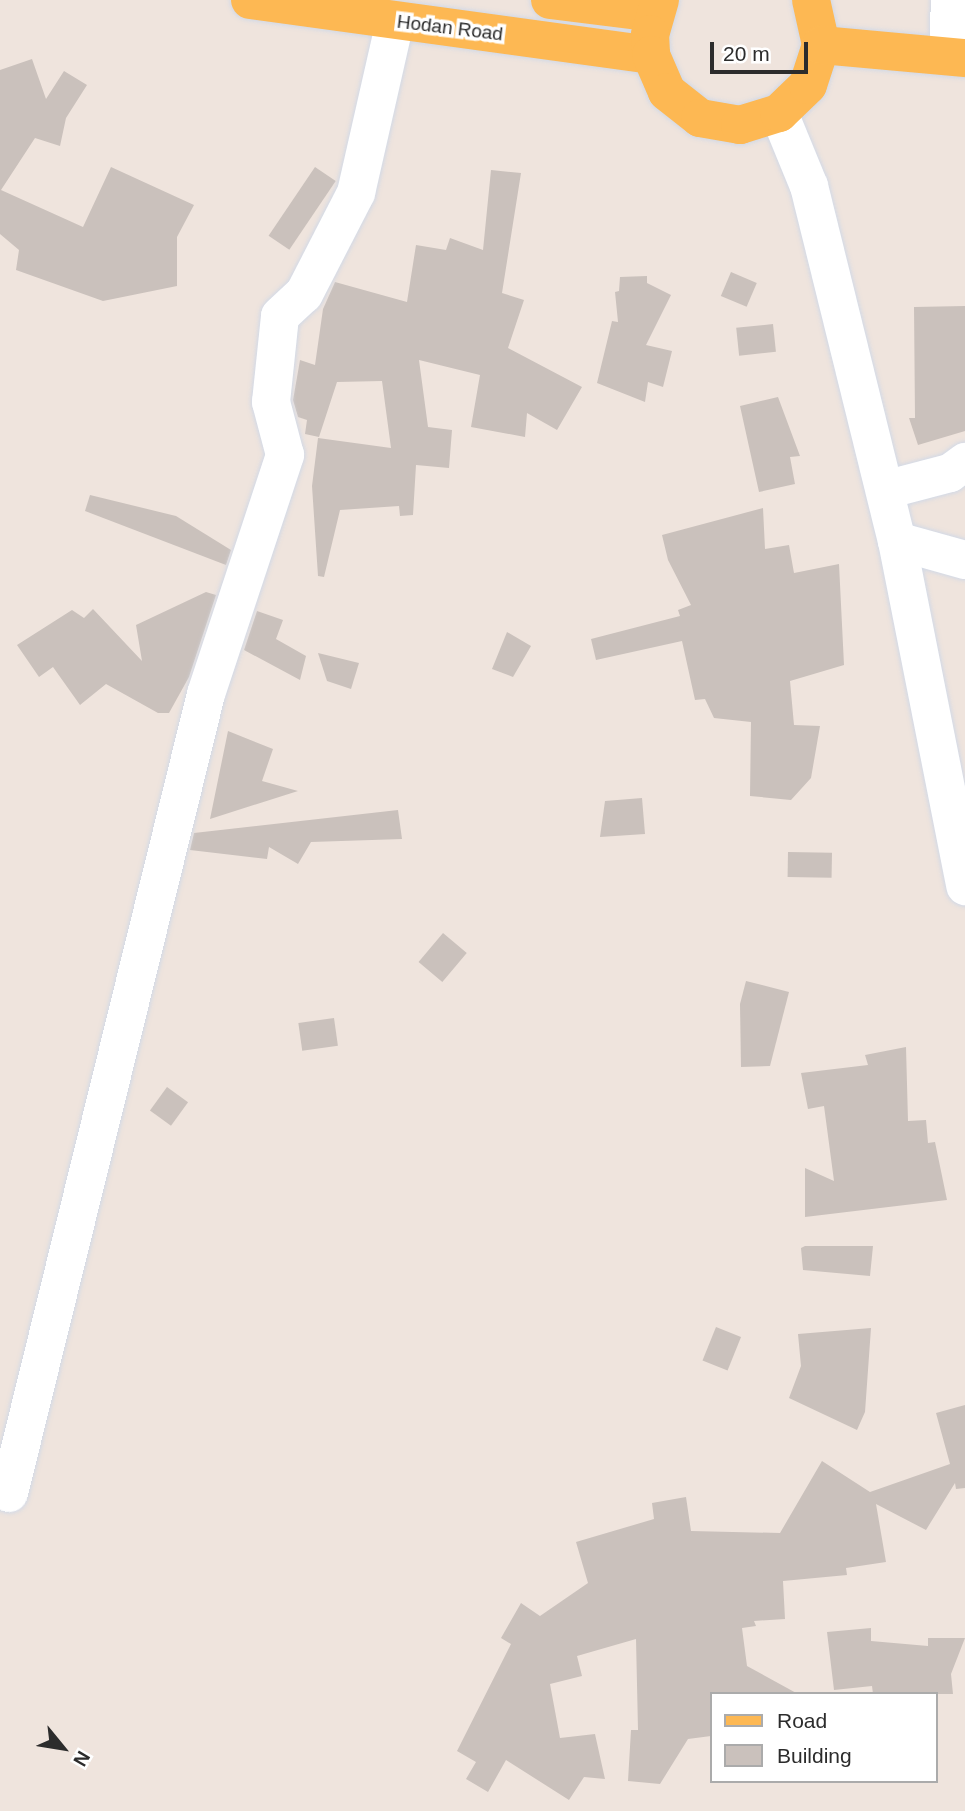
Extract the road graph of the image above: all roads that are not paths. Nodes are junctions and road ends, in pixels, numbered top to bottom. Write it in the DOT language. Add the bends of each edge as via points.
graph roads {
  1 [pos="250,0"];
  2 [pos="550,0"];
  3 [pos="811,0"];
  4 [pos="950,0"];
  5 [pos="657,7"];
  6 [pos="395,21"];
  7 [pos="821,45"];
  8 [pos="651,55"];
  9 [pos="957,57"];
  10 [pos="779,113"];
  11 [pos="965,462"];
  12 [pos="885,490"];
  13 [pos="897,541"];
  14 [pos="965,560"];
  15 [pos="965,886"];
  16 [pos="9,1493"];
  1 -- 6 [label="main road, Hodan Road"];
  2 -- 5 [label="main road"];
  3 -- 7 [label="main road"];
  4 -- 9 [label="street"];
  5 -- 8 [label="main road"];
  6 -- 8 [label="main road, Hodan Road"];
  6 -- 16 [label="street" via="356,193 304,294 280,316 271,402 285,455 206,694"];
  7 -- 9 [label="main road"];
  7 -- 10 [label="main road" via="808,85"];
  8 -- 10 [label="main road" via="667,92 700,118 740,125"];
  10 -- 12 [label="street" via="810,186"];
  11 -- 12 [label="street" via="950,473"];
  12 -- 13 [label="street"];
  13 -- 14 [label="street"];
  13 -- 15 [label="street"];
}
